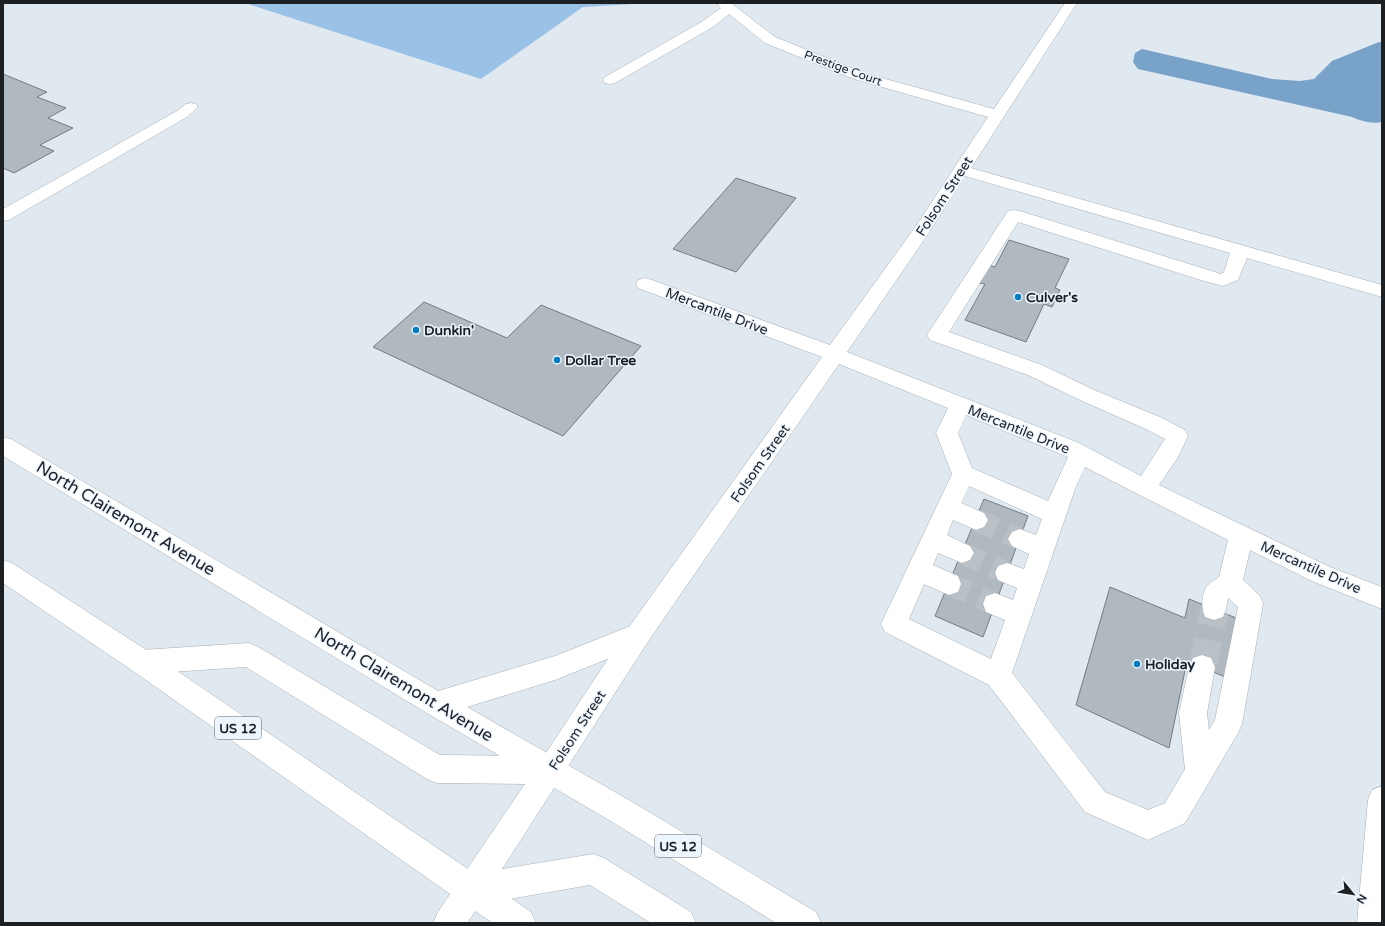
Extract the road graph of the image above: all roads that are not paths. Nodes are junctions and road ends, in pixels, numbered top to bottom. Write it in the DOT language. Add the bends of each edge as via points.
graph roads {
  1 [pos="1071,3"];
  2 [pos="726,5"];
  3 [pos="610,80"];
  4 [pos="191,107"];
  5 [pos="997,115"];
  6 [pos="961,170"];
  7 [pos="3,216"];
  8 [pos="1240,250"];
  9 [pos="645,284"];
  10 [pos="1382,291"];
  11 [pos="836,355"];
  12 [pos="960,405"];
  13 [pos="3,445"];
  14 [pos="1080,454"];
  15 [pos="963,474"];
  16 [pos="1145,488"];
  17 [pos="947,508"];
  18 [pos="1055,514"];
  19 [pos="976,520"];
  20 [pos="1241,536"];
  21 [pos="1020,539"];
  22 [pos="932,540"];
  23 [pos="1043,549"];
  24 [pos="962,553"];
  25 [pos="3,570"];
  26 [pos="918,570"];
  27 [pos="1007,573"];
  28 [pos="1031,583"];
  29 [pos="1230,583"];
  30 [pos="949,584"];
  31 [pos="1382,598"];
  32 [pos="996,604"];
  33 [pos="1214,609"];
  34 [pos="1020,614"];
  35 [pos="638,634"];
  36 [pos="142,662"];
  37 [pos="1202,667"];
  38 [pos="998,676"];
  39 [pos="436,704"];
  40 [pos="551,770"];
  41 [pos="1200,773"];
  42 [pos="1382,800"];
  43 [pos="471,890"];
  44 [pos="449,923"];
  45 [pos="520,923"];
  46 [pos="680,923"];
  47 [pos="805,923"];
  48 [pos="1373,923"];
  1 -- 5 [label="street, Folsom Street"];
  2 -- 3 [label="street" via="708,24"];
  2 -- 5 [label="street, Prestige Court" via="770,40 859,76"];
  4 -- 7 [label="street"];
  5 -- 6 [label="street, Folsom Street"];
  6 -- 8 [label="street"];
  6 -- 11 [label="street, Folsom Street"];
  8 -- 10 [label="street"];
  8 -- 16 [label="street" via="1232,276 1223,280 1210,278 1014,215 937,335 1035,370 1177,436"];
  9 -- 11 [label="street, Mercantile Drive"];
  11 -- 12 [label="street, Mercantile Drive"];
  11 -- 35 [label="street, Folsom Street"];
  12 -- 14 [label="street, Mercantile Drive"];
  12 -- 15 [label="street" via="947,433"];
  13 -- 39 [label="street, North Clairemont Avenue / US 12"];
  14 -- 16 [label="street, Mercantile Drive"];
  14 -- 18 [label="street"];
  15 -- 17 [label="street"];
  15 -- 18 [label="street"];
  16 -- 20 [label="street, Mercantile Drive"];
  17 -- 19 [label="street"];
  17 -- 22 [label="street"];
  18 -- 23 [label="street"];
  20 -- 29 [label="street"];
  20 -- 31 [label="street, Mercantile Drive" via="1321,574"];
  21 -- 23 [label="street"];
  22 -- 24 [label="street"];
  22 -- 26 [label="street"];
  23 -- 28 [label="street"];
  25 -- 36 [label="street, US 12"];
  26 -- 30 [label="street"];
  26 -- 38 [label="street" via="894,624"];
  27 -- 28 [label="street"];
  28 -- 34 [label="street"];
  29 -- 33 [label="street" via="1217,592"];
  29 -- 41 [label="street" via="1251,604 1228,724"];
  32 -- 34 [label="street"];
  34 -- 38 [label="street"];
  35 -- 39 [label="street" via="555,668"];
  35 -- 40 [label="street, Folsom Street"];
  36 -- 40 [label="street" via="249,655 437,769"];
  36 -- 43 [label="street, US 12"];
  37 -- 41 [label="street" via="1193,713"];
  38 -- 41 [label="street" via="1095,802 1148,825 1175,814"];
  39 -- 40 [label="street, North Clairemont Avenue / US 12"];
  40 -- 43 [label="street, Folsom Street"];
  40 -- 47 [label="street, North Clairemont Avenue / US 12"];
  42 -- 48 [label="street"];
  43 -- 44 [label="street, Folsom Street"];
  43 -- 45 [label="street, US 12"];
  43 -- 46 [label="street" via="594,869"];
}
